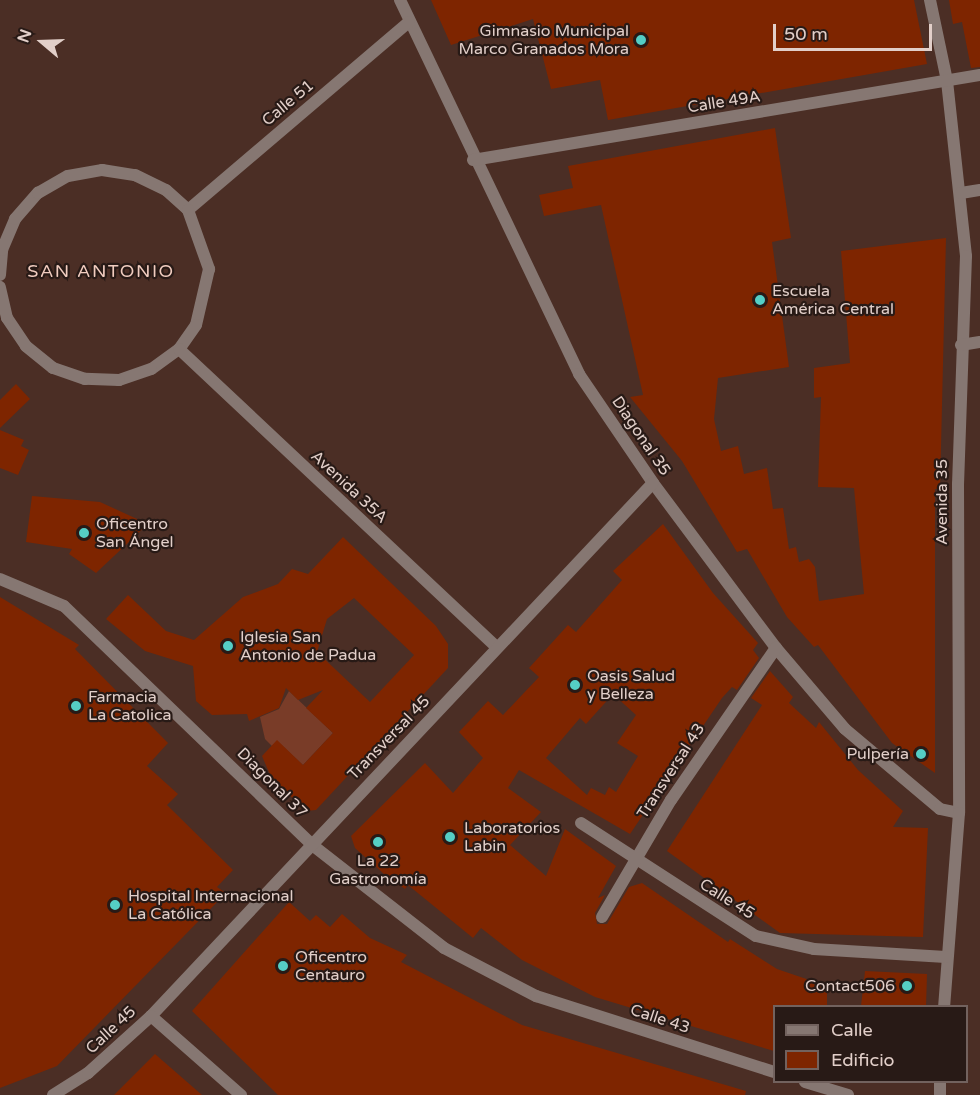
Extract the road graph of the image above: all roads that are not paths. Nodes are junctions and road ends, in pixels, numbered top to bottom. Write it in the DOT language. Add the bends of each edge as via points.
graph roads {
  1 [pos="400,0"];
  2 [pos="930,0"];
  3 [pos="409,22"];
  4 [pos="980,75"];
  5 [pos="947,81"];
  6 [pos="473,160"];
  7 [pos="980,190"];
  8 [pos="961,193"];
  9 [pos="188,210"];
  10 [pos="0,275"];
  11 [pos="0,287"];
  12 [pos="980,342"];
  13 [pos="961,345"];
  14 [pos="179,349"];
  15 [pos="653,483"];
  16 [pos="0,579"];
  17 [pos="497,648"];
  18 [pos="776,648"];
  19 [pos="959,813"];
  20 [pos="581,823"];
  21 [pos="311,844"];
  22 [pos="636,856"];
  23 [pos="602,917"];
  24 [pos="946,957"];
  25 [pos="536,996"];
  26 [pos="944,1005"];
  27 [pos="151,1016"];
  28 [pos="773,1072"];
  29 [pos="808,1083"];
  30 [pos="53,1095"];
  31 [pos="241,1095"];
  32 [pos="848,1095"];
  1 -- 3 [label="street, Diagonal 35"];
  2 -- 5 [label="street, Avenida 35"];
  3 -- 6 [label="street, Diagonal 35"];
  3 -- 9 [label="street, Calle 51"];
  4 -- 5 [label="street, Calle 49A"];
  5 -- 6 [label="street, Calle 49A"];
  5 -- 8 [label="street, Avenida 35"];
  6 -- 15 [label="street, Diagonal 35" via="579,374"];
  7 -- 8 [label="street"];
  8 -- 13 [label="street, Avenida 35" via="966,255"];
  9 -- 10 [label="street" via="166,190 135,175 102,170 68,176 38,193 15,219 2,250"];
  9 -- 14 [label="street" via="209,269 200,316"];
  11 -- 14 [label="street" via="8,318 26,346 53,368 85,379 119,380 152,369"];
  12 -- 13 [label="street"];
  13 -- 19 [label="street, Avenida 35"];
  14 -- 17 [label="street, Avenida 35A"];
  15 -- 17 [label="street, Transversal 45"];
  15 -- 18 [label="street, Diagonal 35"];
  16 -- 21 [label="street, Diagonal 37" via="70,611"];
  17 -- 21 [label="street, Transversal 45"];
  18 -- 19 [label="street, Diagonal 35" via="845,729 940,809"];
  18 -- 22 [label="street, Transversal 43"];
  19 -- 24 [label="street, Avenida 35"];
  20 -- 22 [label="street, Calle 45"];
  21 -- 25 [label="street, Diagonal 37" via="444,948"];
  21 -- 27 [label="street, Transversal 45"];
  22 -- 23 [label="street, Transversal 43"];
  22 -- 24 [label="street, Calle 45" via="732,925 771,941"];
  24 -- 26 [label="street, Avenida 35"];
  25 -- 28 [label="street, Calle 43"];
  27 -- 30 [label="street, Calle 45" via="88,1073"];
  27 -- 31 [label="street, Calle 45"];
  29 -- 32 [label="street"];
}
